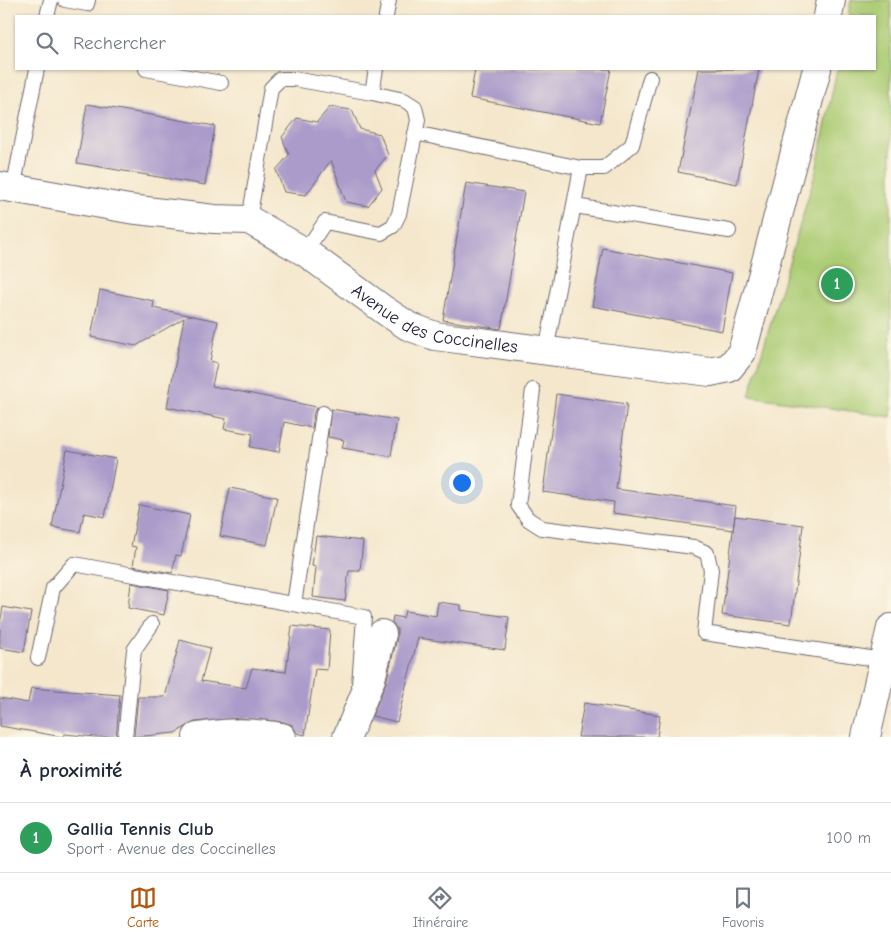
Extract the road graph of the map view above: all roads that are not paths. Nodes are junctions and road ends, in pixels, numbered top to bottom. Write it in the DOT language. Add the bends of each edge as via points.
graph roads {
  1 [pos="50,0"];
  2 [pos="65,0"];
  3 [pos="88,0"];
  4 [pos="389,0"];
  5 [pos="831,0"];
  6 [pos="47,15"];
  7 [pos="386,15"];
  8 [pos="828,15"];
  9 [pos="37,70"];
  10 [pos="151,70"];
  11 [pos="376,70"];
  12 [pos="817,70"];
  13 [pos="650,78"];
  14 [pos="221,83"];
  15 [pos="372,93"];
  16 [pos="416,133"];
  17 [pos="581,168"];
  18 [pos="7,187"];
  19 [pos="575,206"];
  20 [pos="249,220"];
  21 [pos="729,231"];
  22 [pos="305,252"];
  23 [pos="546,351"];
  24 [pos="533,390"];
  25 [pos="323,413"];
  26 [pos="294,604"];
  27 [pos="152,624"];
  28 [pos="891,628"];
  29 [pos="382,634"];
  30 [pos="38,658"];
  31 [pos="883,660"];
  32 [pos="361,702"];
  33 [pos="124,737"];
  34 [pos="197,737"];
  35 [pos="282,737"];
  36 [pos="347,737"];
  37 [pos="866,737"];
  1 -- 6 [label="lane"];
  2 -- 3 [label="lane" via="88,4"];
  4 -- 7 [label="lane"];
  5 -- 8 [label="street"];
  9 -- 18 [label="lane"];
  10 -- 14 [label="lane"];
  11 -- 15 [label="lane"];
  12 -- 23 [label="street, Avenue des Coccinelles" via="742,352 730,368 710,372"];
  13 -- 17 [label="lane" via="632,145 604,168"];
  15 -- 16 [label="lane" via="404,100 415,107"];
  15 -- 20 [label="lane" via="294,79 280,79 271,88"];
  16 -- 17 [label="lane"];
  16 -- 22 [label="lane" via="399,214 393,226 381,233 325,222"];
  17 -- 19 [label="lane"];
  18 -- 20 [label="street, Avenue des Coccinelles" via="129,209"];
  19 -- 21 [label="lane"];
  19 -- 23 [label="lane"];
  20 -- 22 [label="street, Avenue des Coccinelles"];
  22 -- 23 [label="street, Avenue des Coccinelles" via="408,326 435,336"];
  24 -- 31 [label="lane" via="518,505 528,520 542,528 694,547 707,553 711,570 704,633"];
  25 -- 26 [label="lane"];
  26 -- 30 [label="lane" via="74,564 53,588"];
  26 -- 32 [label="lane" via="364,617 359,678"];
  27 -- 33 [label="lane" via="134,650"];
  28 -- 31 [label="street"];
  29 -- 32 [label="street" via="371,680"];
  31 -- 37 [label="street"];
  32 -- 36 [label="street"];
  34 -- 35 [label="street" via="228,732"];
}
